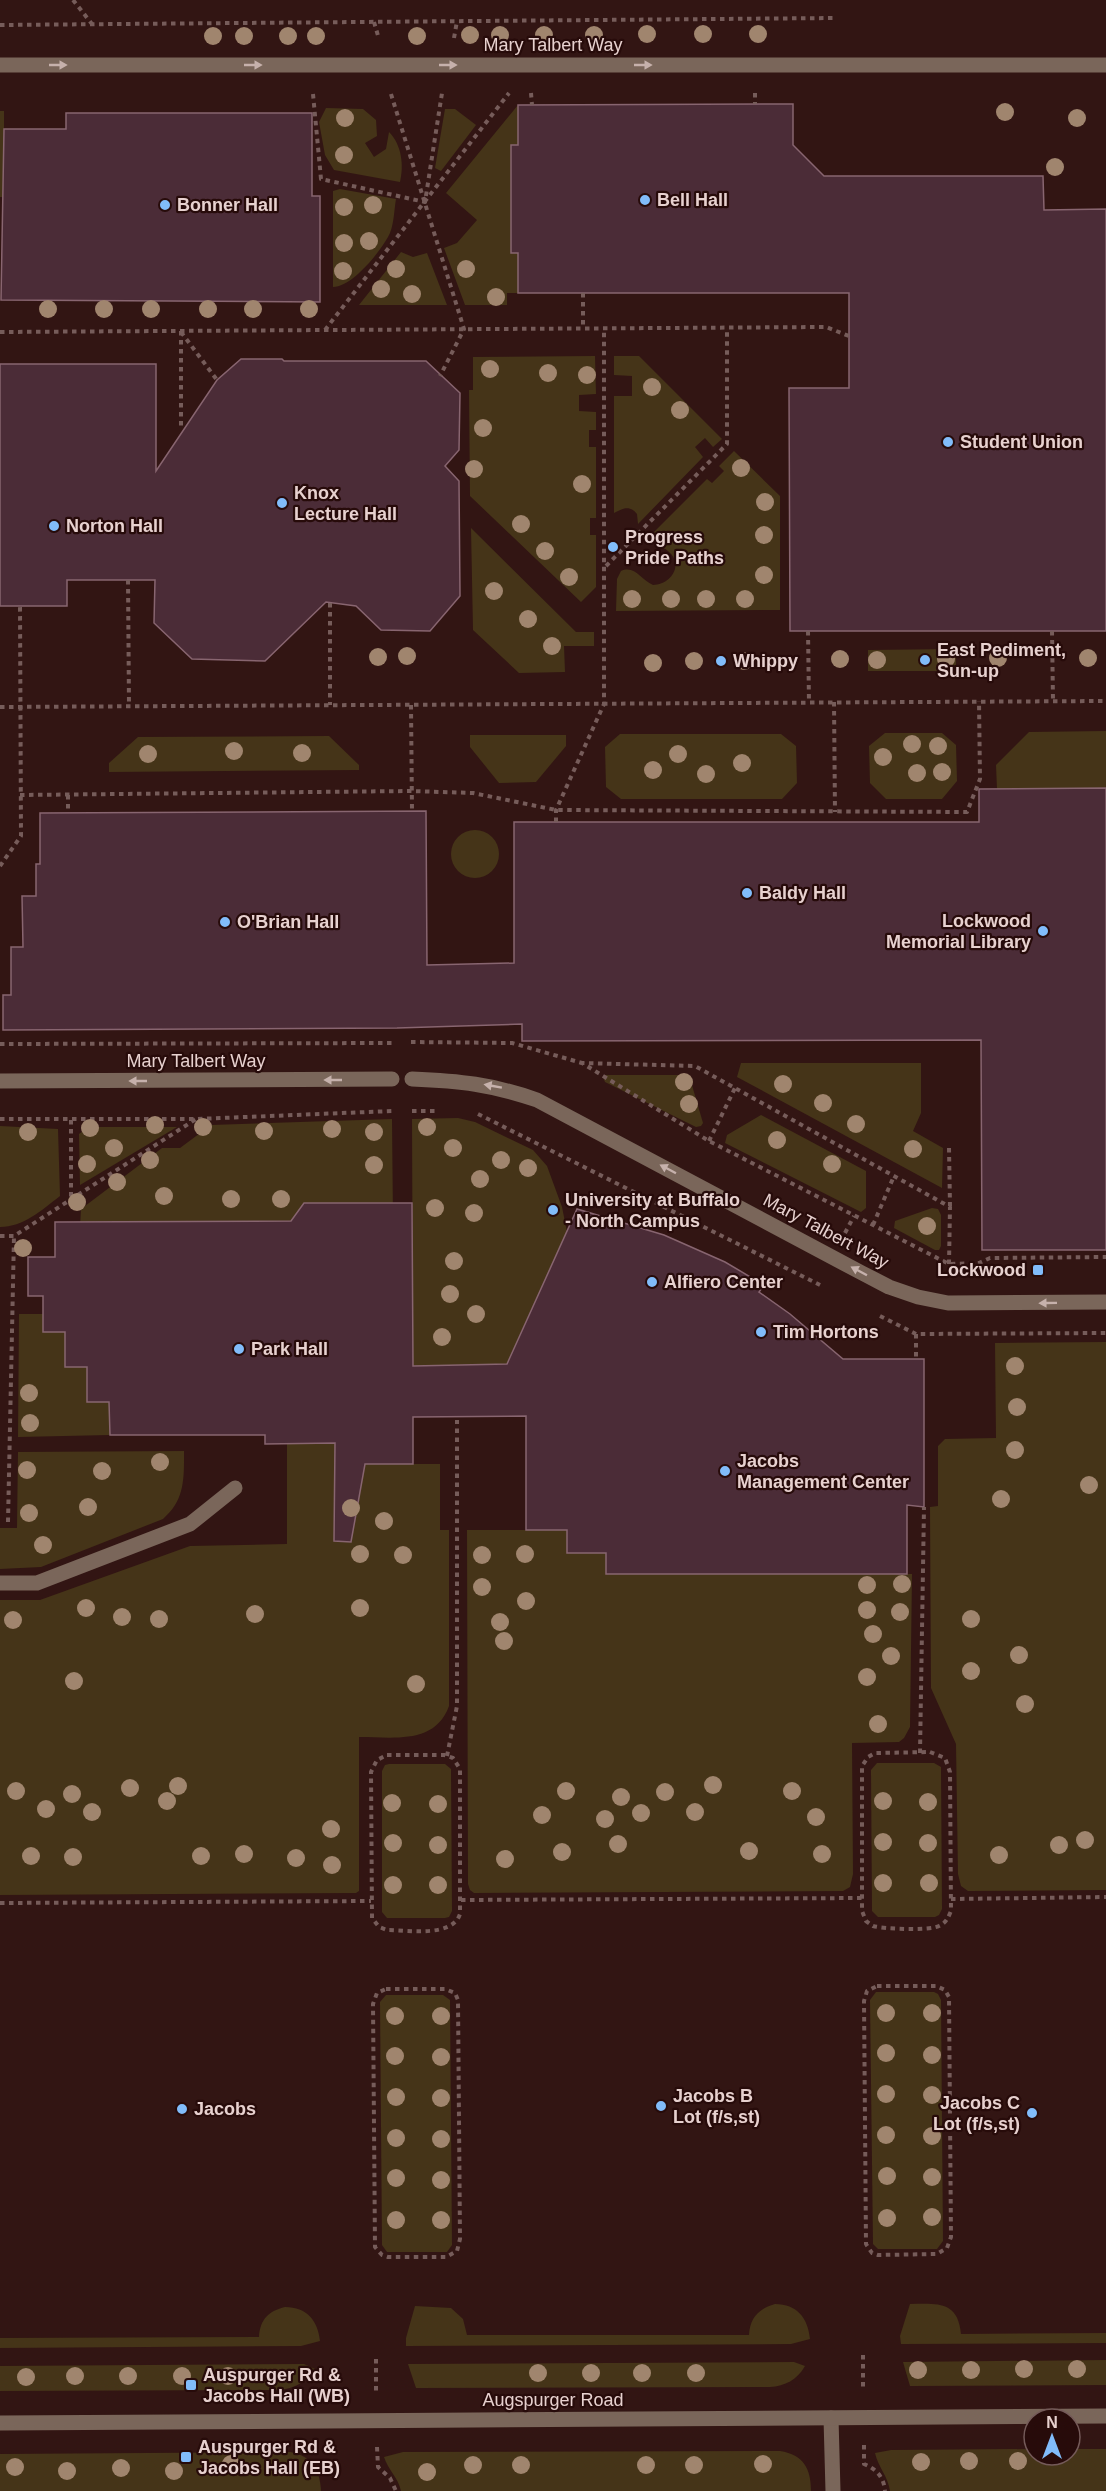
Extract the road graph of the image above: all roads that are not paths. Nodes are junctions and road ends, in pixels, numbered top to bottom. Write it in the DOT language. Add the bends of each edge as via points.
graph roads {
  1 [pos="1106,64"];
  2 [pos="0,65"];
  3 [pos="392,1079"];
  4 [pos="412,1079"];
  5 [pos="0,1081"];
  6 [pos="1106,1302"];
  7 [pos="235,1488"];
  8 [pos="0,1583"];
  9 [pos="1106,2416"];
  10 [pos="831,2418"];
  11 [pos="0,2423"];
  12 [pos="833,2491"];
  2 -- 1 [label="street, Mary Talbert Way, one-way"];
  3 -- 5 [label="street, Mary Talbert Way, one-way"];
  6 -- 4 [label="street, Mary Talbert Way, one-way" via="959,1303 918,1297 889,1287 537,1100 482,1084"];
  7 -- 8 [label="street" via="190,1524 37,1583"];
  9 -- 10 [label="street, Augspurger Road"];
  10 -- 11 [label="street, Augspurger Road"];
  10 -- 12 [label="street"];
}
